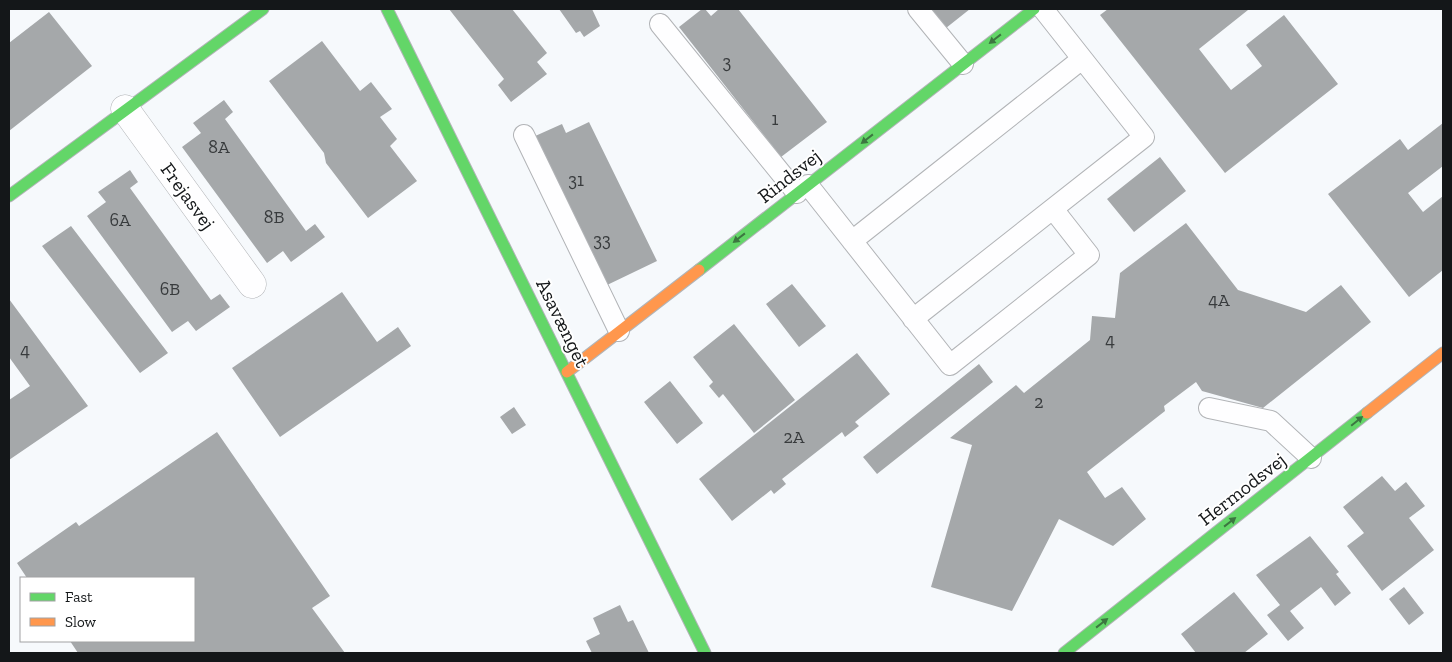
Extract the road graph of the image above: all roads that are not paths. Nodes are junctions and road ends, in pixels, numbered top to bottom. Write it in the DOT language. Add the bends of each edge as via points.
graph roads {
  1 [pos="262,9"];
  2 [pos="387,9"];
  3 [pos="918,9"];
  4 [pos="1034,9"];
  5 [pos="1043,9"];
  6 [pos="660,24"];
  7 [pos="1082,59"];
  8 [pos="963,64"];
  9 [pos="125,109"];
  10 [pos="524,135"];
  11 [pos="802,189"];
  12 [pos="9,196"];
  13 [pos="1053,208"];
  14 [pos="852,241"];
  15 [pos="252,284"];
  16 [pos="913,318"];
  17 [pos="619,331"];
  18 [pos="1443,353"];
  19 [pos="567,372"];
  20 [pos="1209,408"];
  21 [pos="1311,458"];
  22 [pos="705,653"];
  23 [pos="1064,653"];
  1 -- 9 [label="street"];
  2 -- 19 [label="street, Asavænget"];
  3 -- 8 [label="lane"];
  4 -- 8 [label="street, Rindsvej, one-way"];
  5 -- 7 [label="lane"];
  6 -- 11 [label="lane"];
  7 -- 13 [label="lane" via="1144,137"];
  7 -- 14 [label="lane"];
  8 -- 11 [label="street, Rindsvej, one-way"];
  9 -- 12 [label="street"];
  9 -- 15 [label="street, Frejasvej"];
  10 -- 17 [label="lane"];
  11 -- 14 [label="lane"];
  11 -- 17 [label="street, Rindsvej, one-way"];
  13 -- 16 [label="lane"];
  13 -- 16 [label="lane" via="1089,255 950,365"];
  14 -- 16 [label="lane"];
  17 -- 19 [label="street, Rindsvej"];
  21 -- 18 [label="street, Hermodsvej, one-way"];
  19 -- 22 [label="street, Asavænget"];
  20 -- 21 [label="lane" via="1271,421"];
  23 -- 21 [label="street, Hermodsvej, one-way"];
}
